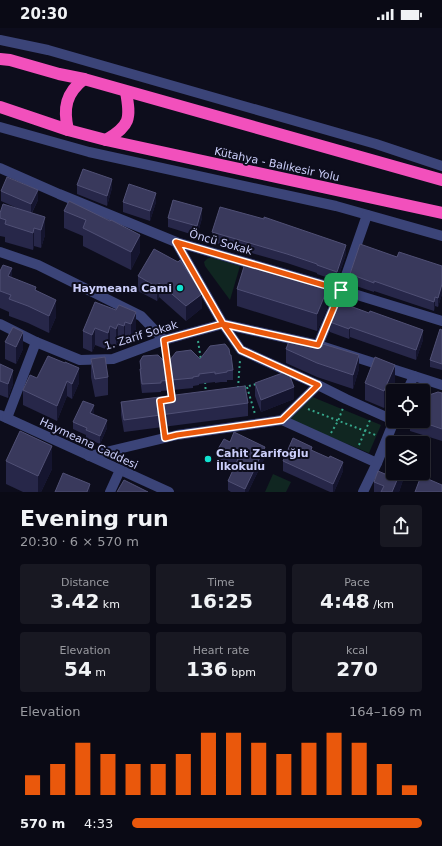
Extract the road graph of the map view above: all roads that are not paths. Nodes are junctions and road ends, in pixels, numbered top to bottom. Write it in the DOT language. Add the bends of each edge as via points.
graph roads {
  1 [pos="0,40"];
  2 [pos="0,59"];
  3 [pos="84,79"];
  4 [pos="126,92"];
  5 [pos="0,107"];
  6 [pos="0,127"];
  7 [pos="68,130"];
  8 [pos="106,140"];
  9 [pos="442,166"];
  10 [pos="0,168"];
  11 [pos="442,180"];
  12 [pos="442,213"];
  13 [pos="367,215"];
  14 [pos="442,236"];
  15 [pos="176,242"];
  16 [pos="0,252"];
  17 [pos="341,290"];
  18 [pos="442,321"];
  19 [pos="0,324"];
  20 [pos="223,324"];
  21 [pos="164,340"];
  22 [pos="36,342"];
  23 [pos="318,345"];
  24 [pos="414,376"];
  25 [pos="410,384"];
  26 [pos="318,385"];
  27 [pos="442,385"];
  28 [pos="4,417"];
  29 [pos="386,417"];
  30 [pos="282,420"];
  31 [pos="391,428"];
  32 [pos="89,456"];
  33 [pos="377,463"];
  34 [pos="120,470"];
  35 [pos="110,492"];
  36 [pos="169,492"];
  37 [pos="363,492"];
  1 -- 9 [label="street" via="56,53 376,144"];
  2 -- 3 [label="highway"];
  3 -- 4 [label="highway"];
  3 -- 7 [label="highway" via="68,100"];
  4 -- 8 [label="highway" via="129,113 126,125 118,134"];
  4 -- 11 [label="highway"];
  5 -- 7 [label="highway, Kütahya - Balıkesir Yolu"];
  6 -- 13 [label="street" via="89,152"];
  7 -- 8 [label="highway, Kütahya - Balıkesir Yolu"];
  8 -- 12 [label="highway, Kütahya - Balıkesir Yolu"];
  10 -- 15 [label="street, Öncü Sokak"];
  13 -- 14 [label="street"];
  13 -- 17 [label="street"];
  15 -- 17 [label="street, Öncü Sokak"];
  15 -- 20 [label="street"];
  16 -- 21 [label="street" via="38,265 141,316"];
  17 -- 18 [label="street, Öncü Sokak"];
  17 -- 23 [label="street"];
  19 -- 22 [label="street, 1. Zarif Sokak"];
  20 -- 21 [label="street, 1. Zarif Sokak"];
  20 -- 23 [label="street"];
  20 -- 26 [label="street" via="241,350"];
  21 -- 22 [label="street, 1. Zarif Sokak" via="113,359 80,360"];
  22 -- 28 [label="street"];
  23 -- 24 [label="street"];
  24 -- 25 [label="street"];
  24 -- 27 [label="street"];
  26 -- 29 [label="street"];
  26 -- 30 [label="street"];
  28 -- 32 [label="street, Haymeana Caddesi"];
  30 -- 32 [label="street" via="177,435"];
  30 -- 33 [label="street"];
  31 -- 33 [label="street"];
  32 -- 34 [label="street, Haymeana Caddesi"];
  33 -- 37 [label="street"];
  34 -- 35 [label="street"];
  34 -- 36 [label="street, Haymeana Caddesi"];
}
